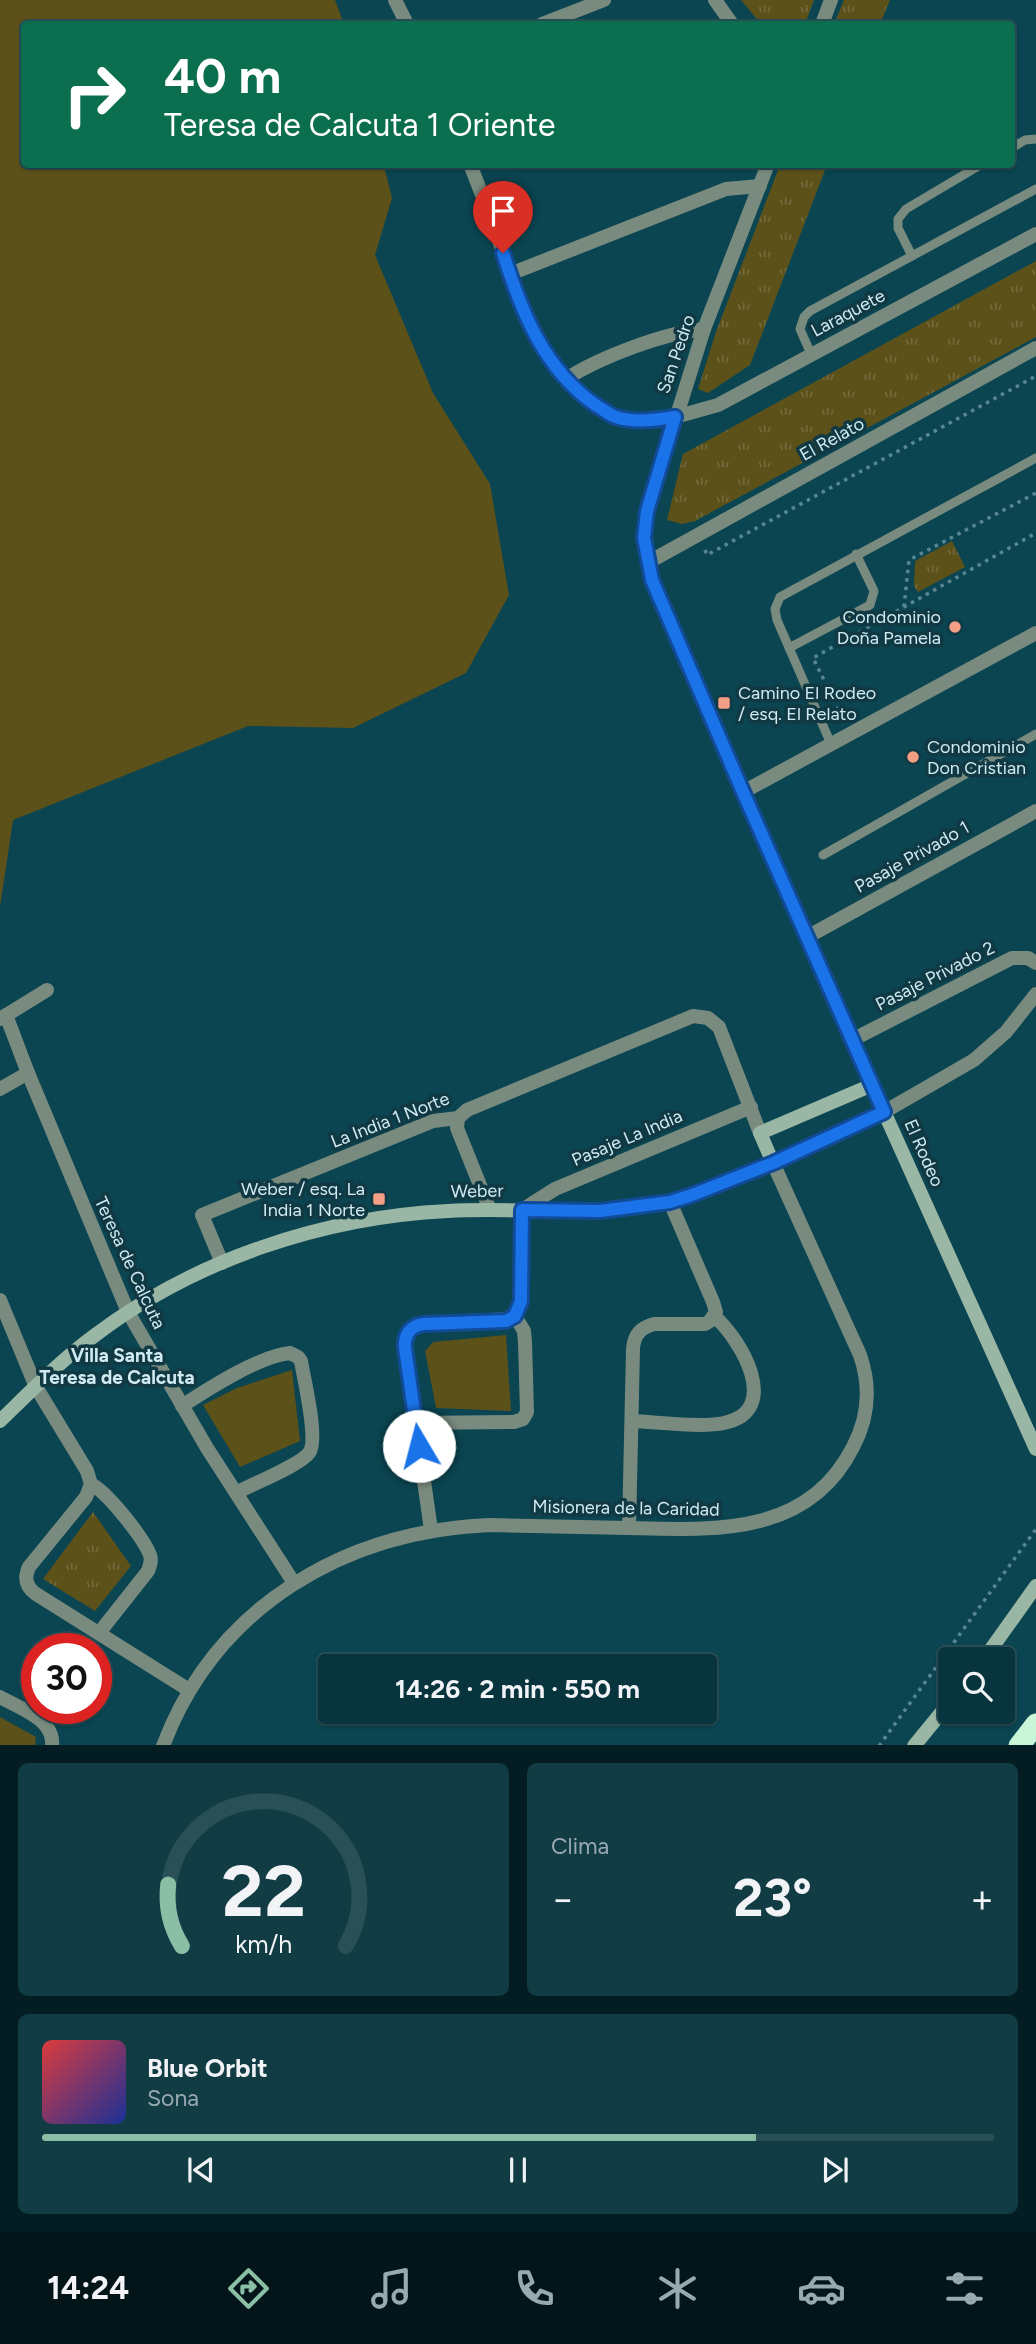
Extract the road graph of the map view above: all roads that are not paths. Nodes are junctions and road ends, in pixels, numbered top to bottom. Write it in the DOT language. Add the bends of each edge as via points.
graph roads {
  1 [pos="395,0"];
  2 [pos="604,0"];
  3 [pos="715,0"];
  4 [pos="831,0"];
  5 [pos="406,21"];
  6 [pos="550,21"];
  7 [pos="730,21"];
  8 [pos="823,21"];
  9 [pos="1036,139"];
  10 [pos="1015,146"];
  11 [pos="474,168"];
  12 [pos="767,168"];
  13 [pos="975,168"];
  14 [pos="760,187"];
  15 [pos="1036,189"];
  16 [pos="1036,234"];
  17 [pos="912,256"];
  18 [pos="510,274"];
  19 [pos="704,329"];
  20 [pos="1036,348"];
  21 [pos="811,355"];
  22 [pos="566,379"];
  23 [pos="675,417"];
  24 [pos="1036,458"];
  25 [pos="856,554"];
  26 [pos="647,563"];
  27 [pos="1036,633"];
  28 [pos="789,648"];
  29 [pos="1036,734"];
  30 [pos="831,744"];
  31 [pos="743,792"];
  32 [pos="1036,811"];
  33 [pos="823,855"];
  34 [pos="807,937"];
  35 [pos="1036,963"];
  36 [pos="47,990"];
  37 [pos="1036,994"];
  38 [pos="3,1017"];
  39 [pos="852,1040"];
  40 [pos="28,1073"];
  41 [pos="1,1085"];
  42 [pos="873,1085"];
  43 [pos="751,1107"];
  44 [pos="884,1112"];
  45 [pos="458,1118"];
  46 [pos="760,1133"];
  47 [pos="773,1163"];
  48 [pos="670,1202"];
  49 [pos="490,1210"];
  50 [pos="522,1210"];
  51 [pos="222,1263"];
  52 [pos="0,1300"];
  53 [pos="128,1312"];
  54 [pos="515,1316"];
  55 [pos="714,1316"];
  56 [pos="36,1387"];
  57 [pos="182,1406"];
  58 [pos="0,1421"];
  59 [pos="632,1422"];
  60 [pos="416,1423"];
  61 [pos="1036,1449"];
  62 [pos="91,1485"];
  63 [pos="236,1493"];
  64 [pos="629,1528"];
  65 [pos="431,1530"];
  66 [pos="294,1583"];
  67 [pos="1036,1586"];
  68 [pos="99,1633"];
  69 [pos="112,1641"];
  70 [pos="993,1647"];
  71 [pos="189,1690"];
  72 [pos="0,1697"];
  73 [pos="938,1716"];
  74 [pos="1036,1724"];
  75 [pos="52,1745"];
  76 [pos="163,1745"];
  77 [pos="914,1745"];
  78 [pos="1019,1745"];
  1 -- 5 [label="street"];
  2 -- 6 [label="street"];
  3 -- 7 [label="street"];
  4 -- 8 [label="street"];
  9 -- 10 [label="lane"];
  11 -- 18 [label="street, Laraquete"];
  12 -- 14 [label="street, San Pedro"];
  13 -- 17 [label="lane" via="901,214 898,229"];
  14 -- 18 [label="street" via="726,189"];
  14 -- 19 [label="street, San Pedro"];
  15 -- 17 [label="lane"];
  16 -- 21 [label="street, Laraquete"];
  17 -- 21 [label="lane" via="804,317 801,333"];
  18 -- 22 [label="street, Laraquete" via="532,331"];
  19 -- 22 [label="street" via="680,331 587,365"];
  19 -- 23 [label="street, San Pedro"];
  20 -- 26 [label="street, El Relato"];
  21 -- 23 [label="street, Laraquete" via="718,405"];
  22 -- 23 [label="street, Laraquete" via="615,417 646,421"];
  23 -- 26 [label="street, San Pedro" via="647,511"];
  24 -- 25 [label="lane"];
  25 -- 28 [label="lane" via="780,597 775,615"];
  25 -- 28 [label="lane" via="874,591 870,605"];
  26 -- 31 [label="street, El Rodeo"];
  27 -- 30 [label="street"];
  28 -- 30 [label="lane"];
  29 -- 33 [label="lane"];
  30 -- 31 [label="street"];
  31 -- 34 [label="street, El Rodeo"];
  32 -- 34 [label="street, Pasaje Privado 1"];
  34 -- 39 [label="street, El Rodeo"];
  35 -- 39 [label="street, Pasaje Privado 2" via="1012,958"];
  36 -- 38 [label="street"];
  37 -- 44 [label="street, Weber" via="1006,1032 974,1060"];
  38 -- 40 [label="street, Teresa de Calcuta"];
  39 -- 42 [label="street, El Rodeo"];
  40 -- 41 [label="street"];
  40 -- 53 [label="street, Teresa de Calcuta"];
  42 -- 44 [label="street, El Rodeo"];
  42 -- 46 [label="street"];
  43 -- 45 [label="street, La India 1 Norte" via="719,1027 708,1018 693,1016 467,1110"];
  43 -- 46 [label="street"];
  43 -- 50 [label="street, Pasaje La India" via="555,1189"];
  44 -- 47 [label="street, Weber"];
  44 -- 61 [label="street, El Rodeo"];
  45 -- 49 [label="street" via="459,1133"];
  45 -- 51 [label="street, La India 1 Norte" via="433,1121 202,1215"];
  46 -- 47 [label="street, Misionera de la Caridad"];
  47 -- 48 [label="street, Weber"];
  47 -- 64 [label="street, Misionera de la Caridad" via="864,1369 868,1398 861,1429 847,1459 825,1485 779,1515 721,1529"];
  48 -- 50 [label="street, Weber" via="600,1211"];
  48 -- 55 [label="street" via="715,1306"];
  49 -- 50 [label="street, Weber"];
  49 -- 51 [label="street, Weber" via="360,1221"];
  50 -- 54 [label="street" via="521,1301"];
  51 -- 53 [label="street, Weber"];
  52 -- 56 [label="street"];
  53 -- 56 [label="street, Weber"];
  53 -- 57 [label="street, Teresa de Calcuta"];
  54 -- 60 [label="street" via="506,1321 423,1324 408,1331 405,1348"];
  54 -- 60 [label="street" via="525,1342 527,1412 523,1419"];
  55 -- 59 [label="street" via="705,1324 653,1324 640,1331 634,1343"];
  55 -- 59 [label="street" via="734,1339 752,1374 755,1388 748,1408 734,1420 714,1424"];
  56 -- 58 [label="street, Weber"];
  56 -- 62 [label="street"];
  57 -- 63 [label="street, Teresa de Calcuta"];
  57 -- 63 [label="street" via="239,1372 281,1354 290,1353 301,1361 313,1435 311,1450 299,1461"];
  59 -- 64 [label="street"];
  60 -- 65 [label="street"];
  62 -- 68 [label="street" via="113,1502 151,1560 148,1571"];
  62 -- 68 [label="street" via="29,1567 26,1580 36,1594"];
  63 -- 66 [label="street, Teresa de Calcuta"];
  64 -- 65 [label="street, Misionera de la Caridad" via="490,1525"];
  65 -- 66 [label="street, Misionera de la Caridad" via="367,1547"];
  66 -- 71 [label="street, Misionera de la Caridad" via="235,1632"];
  67 -- 70 [label="street"];
  69 -- 71 [label="street"];
  71 -- 76 [label="street, Misionera de la Caridad"];
  72 -- 75 [label="street" via="44,1722 51,1731"];
  73 -- 77 [label="street"];
  74 -- 78 [label="highway"];
}
